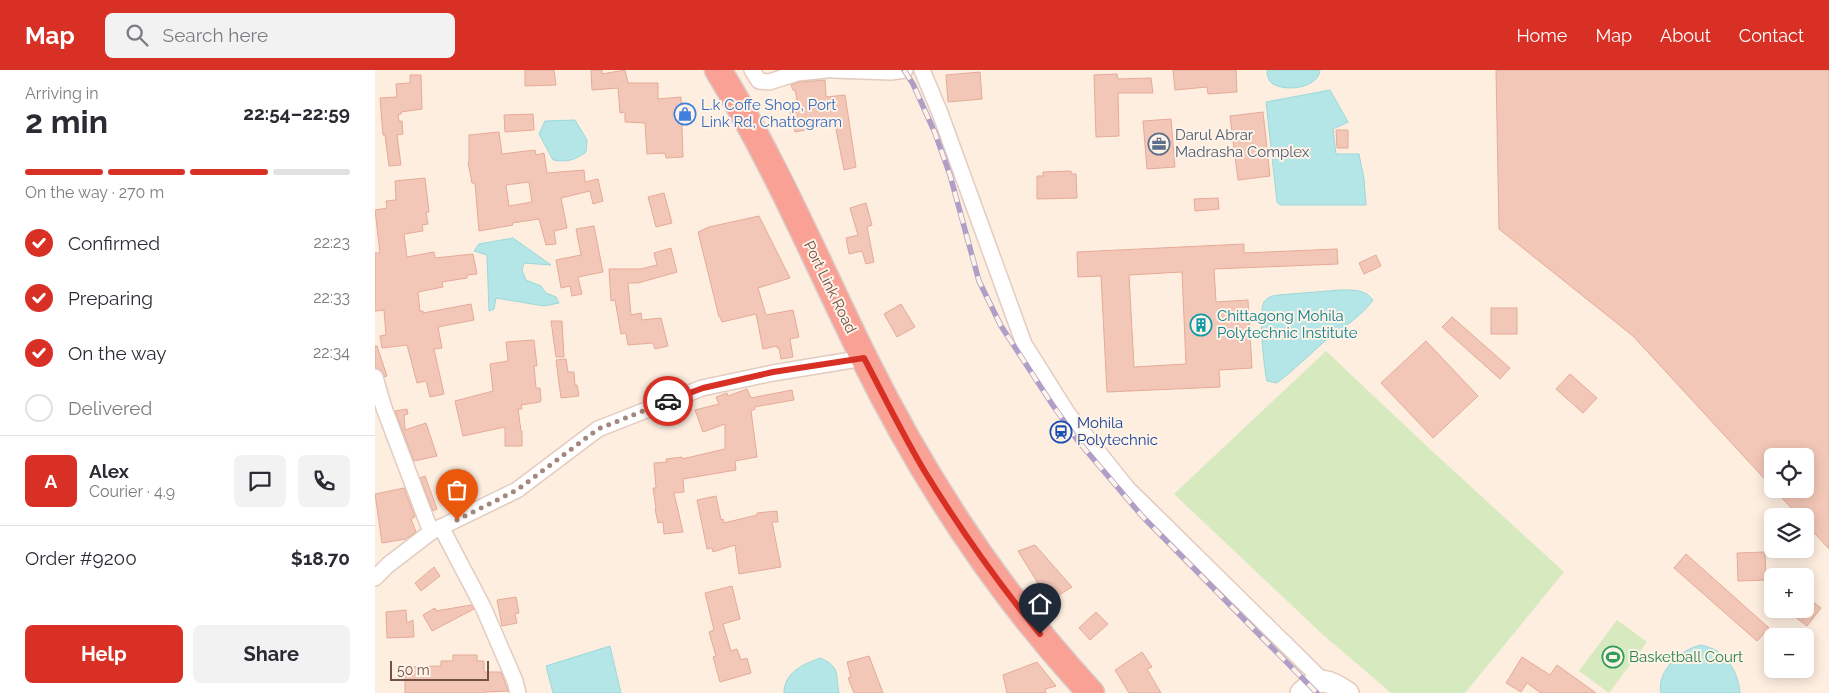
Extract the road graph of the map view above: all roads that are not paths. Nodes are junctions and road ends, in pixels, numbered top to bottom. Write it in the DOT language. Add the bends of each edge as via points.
graph roads {
  1 [pos="718,70"];
  2 [pos="752,70"];
  3 [pos="827,70"];
  4 [pos="833,70"];
  5 [pos="905,70"];
  6 [pos="922,70"];
  7 [pos="864,358"];
  8 [pos="375,377"];
  9 [pos="436,530"];
  10 [pos="375,578"];
  11 [pos="1323,681"];
  12 [pos="518,693"];
  13 [pos="1091,693"];
  14 [pos="1301,693"];
  15 [pos="1348,693"];
  1 -- 7 [label="highway, Port Link Road" via="766,157"];
  2 -- 3 [label="street" via="759,82"];
  4 -- 5 [label="street"];
  6 -- 11 [label="street" via="1024,344 1068,414 1127,488"];
  7 -- 9 [label="street" via="773,372 703,388 598,429 517,490"];
  7 -- 13 [label="highway, Port Link Road" via="925,471 963,530 1008,595"];
  8 -- 9 [label="street" via="384,408"];
  9 -- 10 [label="street"];
  9 -- 12 [label="street" via="483,607"];
  11 -- 14 [label="street" via="1308,685"];
  11 -- 15 [label="street" via="1332,682"];
}
